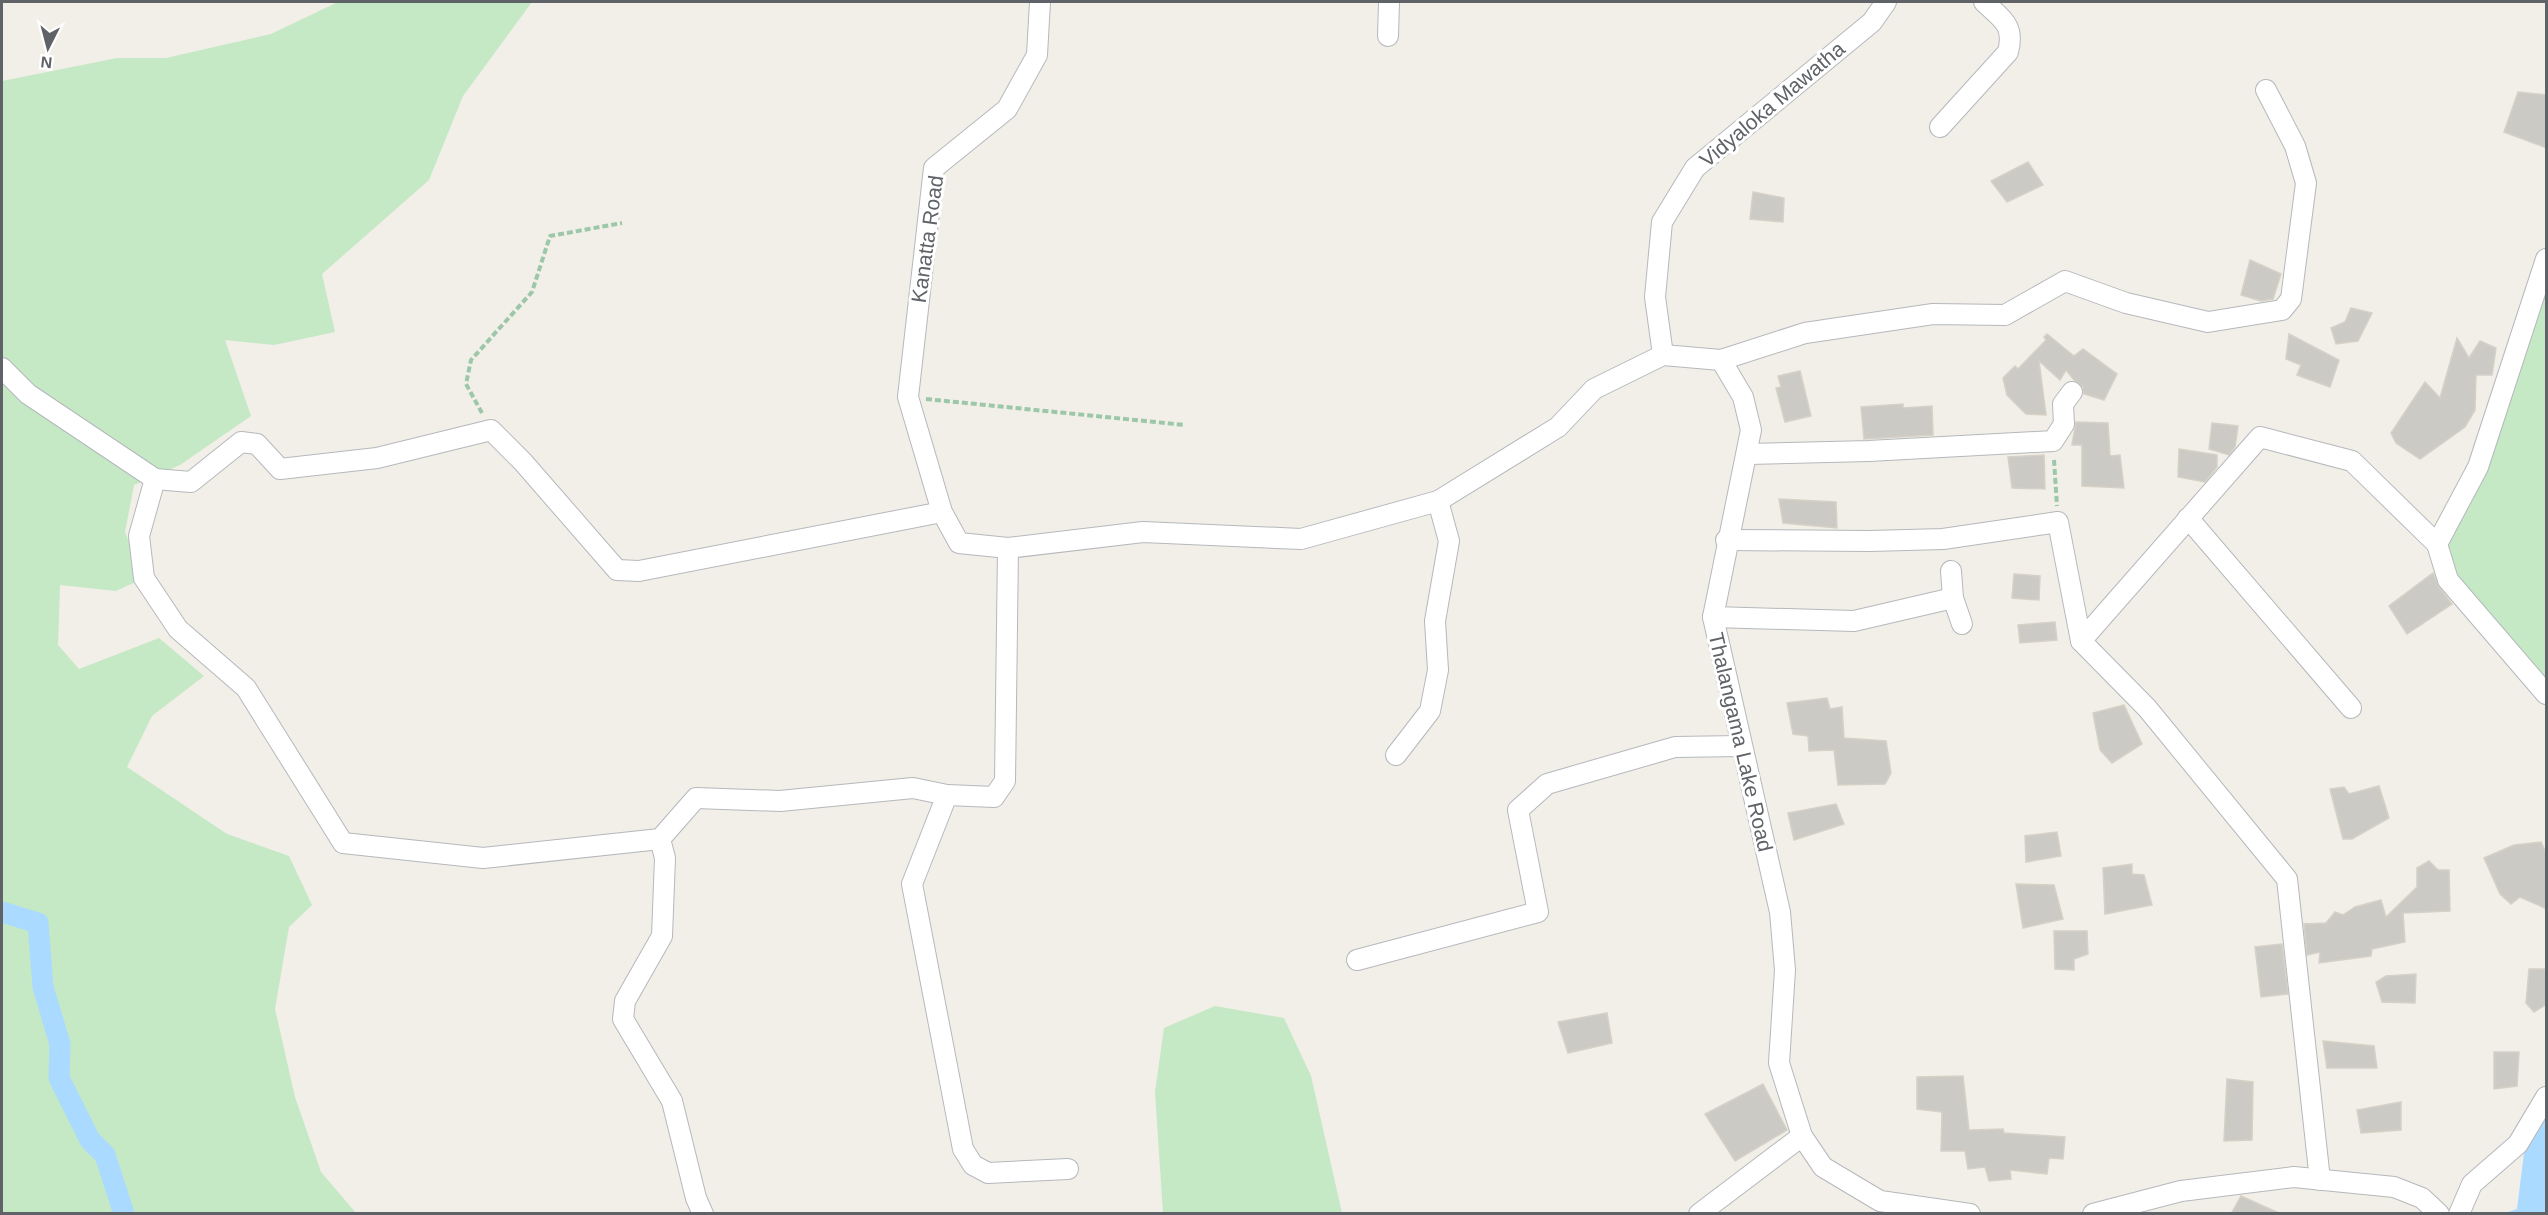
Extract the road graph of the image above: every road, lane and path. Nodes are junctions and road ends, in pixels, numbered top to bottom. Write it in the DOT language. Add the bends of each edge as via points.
graph roads {
  1 [pos="1040,2"];
  2 [pos="1389,2"];
  3 [pos="1886,2"];
  4 [pos="1984,2"];
  5 [pos="1388,36"];
  6 [pos="2266,90"];
  7 [pos="1940,127"];
  8 [pos="622,223"];
  9 [pos="2547,259"];
  10 [pos="1663,355"];
  11 [pos="1721,360"];
  12 [pos="2,368"];
  13 [pos="2072,392"];
  14 [pos="908,397"];
  15 [pos="1185,425"];
  16 [pos="491,430"];
  17 [pos="2053,441"];
  18 [pos="1747,454"];
  19 [pos="154,479"];
  20 [pos="1438,501"];
  21 [pos="942,512"];
  22 [pos="2188,518"];
  23 [pos="2058,522"];
  24 [pos="1726,540"];
  25 [pos="2437,544"];
  26 [pos="1008,548"];
  27 [pos="1951,571"];
  28 [pos="1953,598"];
  29 [pos="1713,617"];
  30 [pos="1962,624"];
  31 [pos="2081,640"];
  32 [pos="2547,694"];
  33 [pos="2351,708"];
  34 [pos="1740,746"];
  35 [pos="1396,755"];
  36 [pos="946,795"];
  37 [pos="660,839"];
  38 [pos="1357,960"];
  39 [pos="2547,1097"];
  40 [pos="1802,1136"];
  41 [pos="1068,1169"];
  42 [pos="2320,1180"];
  43 [pos="1879,1207"];
  44 [pos="1965,1213"];
  45 [pos="703,1214"];
  46 [pos="1699,1214"];
  47 [pos="2093,1214"];
  48 [pos="2439,1214"];
  49 [pos="2459,1214"];
  1 -- 14 [label="street, Kanatta Road" via="1037,55 1007,109 934,168"];
  2 -- 5 [label="street"];
  3 -- 10 [label="street, Vidyaloka Mawatha" via="1872,22 1695,168 1662,222 1655,297"];
  4 -- 7 [label="street" via="2007,24 2011,38 2008,52"];
  6 -- 11 [label="street" via="2295,146 2306,183 2291,299 2282,310 2208,322 2126,303 2065,280 2006,315 1933,315 1805,333"];
  8 -- 16 [label="path" via="550,236 532,292 471,360 466,384"];
  9 -- 25 [label="street" via="2478,466"];
  10 -- 11 [label="street"];
  10 -- 20 [label="street" via="1594,388 1558,427"];
  11 -- 18 [label="street, Thalangama Lake Road" via="1743,397 1751,430"];
  12 -- 19 [label="street" via="28,394"];
  13 -- 17 [label="street" via="2063,404 2064,424"];
  14 -- 15 [label="path"];
  14 -- 21 [label="street, Kanatta Road"];
  16 -- 19 [label="street" via="376,459 280,469 256,444 241,442 191,482"];
  16 -- 21 [label="street" via="617,570 639,570"];
  17 -- 18 [label="street"];
  17 -- 23 [label="path"];
  18 -- 24 [label="street, Thalangama Lake Road"];
  19 -- 37 [label="street" via="139,536 144,578 178,629 246,688 343,843 483,858"];
  20 -- 26 [label="street" via="1301,539 1143,532"];
  20 -- 35 [label="street" via="1449,541 1435,621 1438,670 1430,711"];
  21 -- 26 [label="street" via="959,543"];
  22 -- 25 [label="street" via="2260,437 2352,461"];
  22 -- 31 [label="street"];
  22 -- 33 [label="street"];
  23 -- 24 [label="street" via="1943,539"];
  23 -- 31 [label="street"];
  24 -- 29 [label="street, Thalangama Lake Road"];
  25 -- 32 [label="street" via="2448,580"];
  26 -- 36 [label="street" via="1005,781 994,797"];
  27 -- 28 [label="street"];
  28 -- 29 [label="street" via="1854,621"];
  28 -- 30 [label="street"];
  29 -- 34 [label="street, Thalangama Lake Road"];
  31 -- 42 [label="street" via="2147,708 2286,879"];
  34 -- 38 [label="street" via="1675,747 1547,784 1518,810 1538,912"];
  34 -- 40 [label="street, Thalangama Lake Road" via="1780,912 1785,970 1779,1063"];
  36 -- 37 [label="street" via="913,788 780,801 696,798"];
  36 -- 41 [label="street" via="912,884 963,1149 973,1166 988,1173"];
  37 -- 45 [label="street" via="665,858 662,936 625,1001 623,1019 672,1101"];
  39 -- 49 [label="street" via="2518,1144 2472,1184"];
  40 -- 43 [label="street, Thalangama Lake Road" via="1824,1167"];
  40 -- 46 [label="street"];
  42 -- 47 [label="street" via="2294,1177 2181,1191"];
  42 -- 48 [label="street" via="2394,1187 2422,1198"];
  43 -- 44 [label="street, Thalangama Lake Road"];
}
